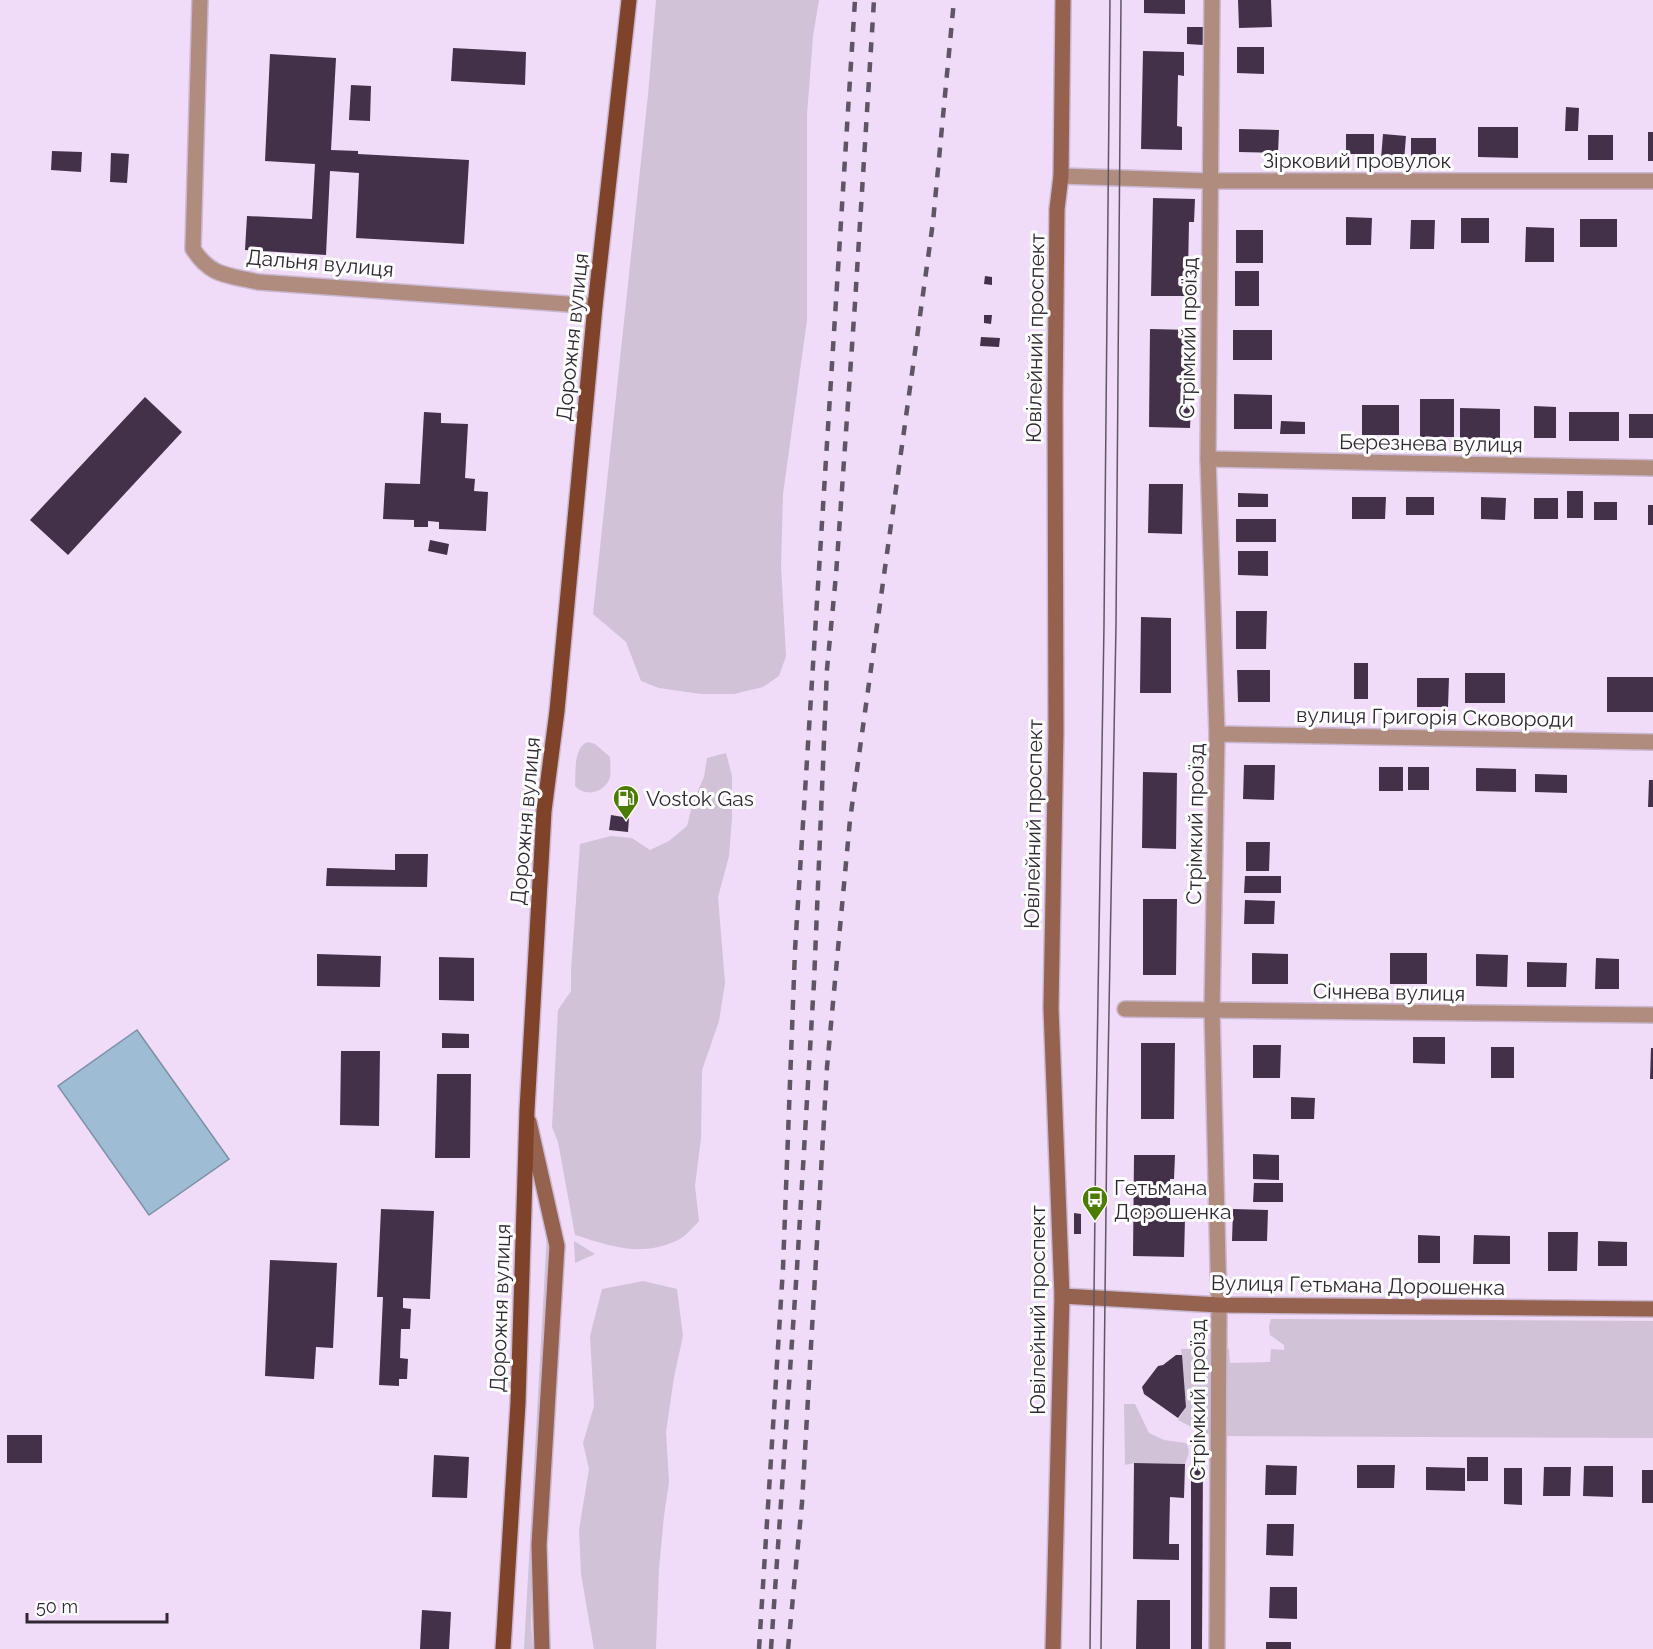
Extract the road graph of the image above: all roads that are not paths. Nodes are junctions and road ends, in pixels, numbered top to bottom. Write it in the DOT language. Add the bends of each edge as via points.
graph roads {
  1 [pos="200,0"];
  2 [pos="629,0"];
  3 [pos="1063,0"];
  4 [pos="1212,0"];
  5 [pos="1061,176"];
  6 [pos="1210,181"];
  7 [pos="1653,181"];
  8 [pos="595,306"];
  9 [pos="1208,459"];
  10 [pos="1653,468"];
  11 [pos="1217,735"];
  12 [pos="1653,742"];
  13 [pos="1125,1009"];
  14 [pos="1212,1011"];
  15 [pos="1653,1016"];
  16 [pos="527,1110"];
  17 [pos="1062,1296"];
  18 [pos="1219,1305"];
  19 [pos="1653,1309"];
  20 [pos="503,1649"];
  21 [pos="542,1649"];
  22 [pos="1053,1649"];
  23 [pos="1217,1649"];
  1 -- 8 [label="street, Дальня вулиця" via="194,249 214,272 258,282"];
  2 -- 8 [label="main road, Дорожня вулиця"];
  3 -- 5 [label="main road, Ювілейний проспект"];
  4 -- 6 [label="street, Стрімкий проїзд"];
  5 -- 6 [label="street, Зірковий провулок"];
  5 -- 17 [label="main road, Ювілейний проспект" via="1057,209 1051,1008"];
  6 -- 7 [label="street, Зірковий провулок"];
  6 -- 9 [label="street, Стрімкий проїзд"];
  8 -- 16 [label="main road, Дорожня вулиця" via="544,811"];
  9 -- 10 [label="street, Березнева вулиця"];
  9 -- 11 [label="street, Стрімкий проїзд"];
  11 -- 12 [label="street, вулиця Григорія Сковороди"];
  11 -- 14 [label="street, Стрімкий проїзд"];
  13 -- 14 [label="street, Січнева вулиця"];
  14 -- 15 [label="street, Січнева вулиця"];
  14 -- 18 [label="street, Стрімкий проїзд"];
  16 -- 20 [label="main road, Дорожня вулиця" via="518,1403"];
  16 -- 21 [label="main road" via="557,1246 539,1545"];
  17 -- 18 [label="main road, Вулиця Гетьмана Дорошенка"];
  17 -- 22 [label="main road, Ювілейний проспект"];
  18 -- 19 [label="main road, Вулиця Гетьмана Дорошенка"];
  18 -- 23 [label="street, Стрімкий проїзд"];
}
